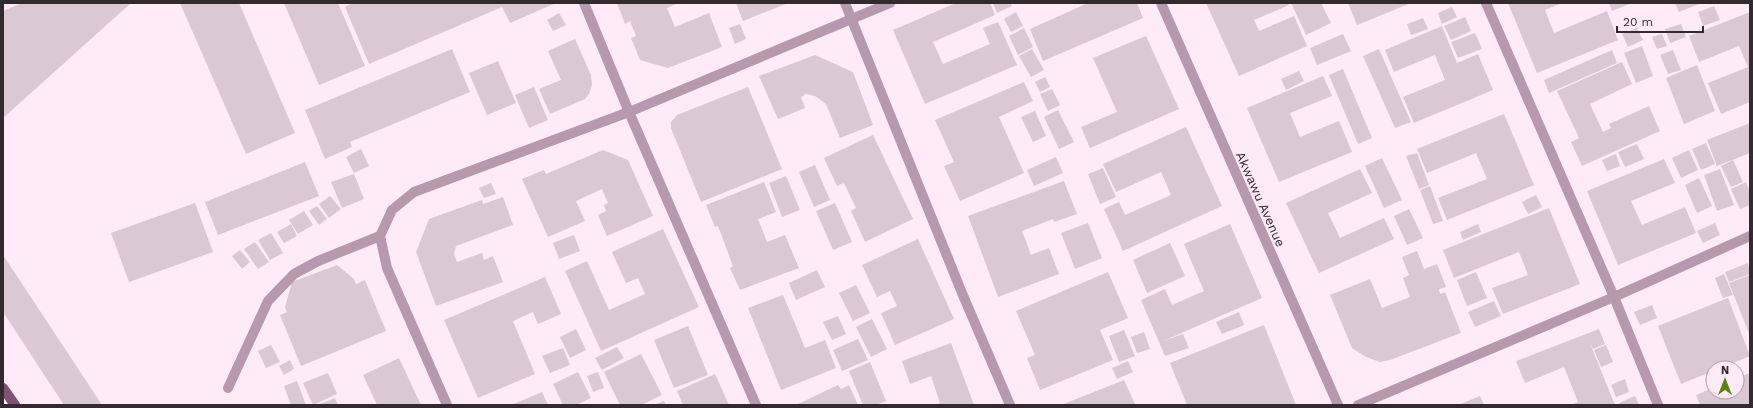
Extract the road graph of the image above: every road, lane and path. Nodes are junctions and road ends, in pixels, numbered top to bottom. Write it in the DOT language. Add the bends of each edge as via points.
graph roads {
  1 [pos="584,3"];
  2 [pos="845,3"];
  3 [pos="890,3"];
  4 [pos="1161,3"];
  5 [pos="1486,3"];
  6 [pos="852,19"];
  7 [pos="629,112"];
  8 [pos="380,236"];
  9 [pos="1750,236"];
  10 [pos="1614,297"];
  11 [pos="3,388"];
  12 [pos="228,388"];
  13 [pos="15,405"];
  14 [pos="447,405"];
  15 [pos="756,405"];
  16 [pos="1010,405"];
  17 [pos="1338,405"];
  18 [pos="1358,405"];
  19 [pos="1658,405"];
  1 -- 7 [label="street"];
  2 -- 6 [label="street"];
  3 -- 6 [label="street"];
  4 -- 17 [label="street, Akwawu Avenue"];
  5 -- 10 [label="street"];
  6 -- 7 [label="street"];
  6 -- 16 [label="street"];
  7 -- 8 [label="street" via="414,192 392,210"];
  7 -- 15 [label="street"];
  8 -- 12 [label="street" via="318,261 294,274 268,301"];
  8 -- 14 [label="street" via="387,268"];
  9 -- 10 [label="street"];
  10 -- 18 [label="street"];
  10 -- 19 [label="street"];
  11 -- 13 [label="main road"];
}
